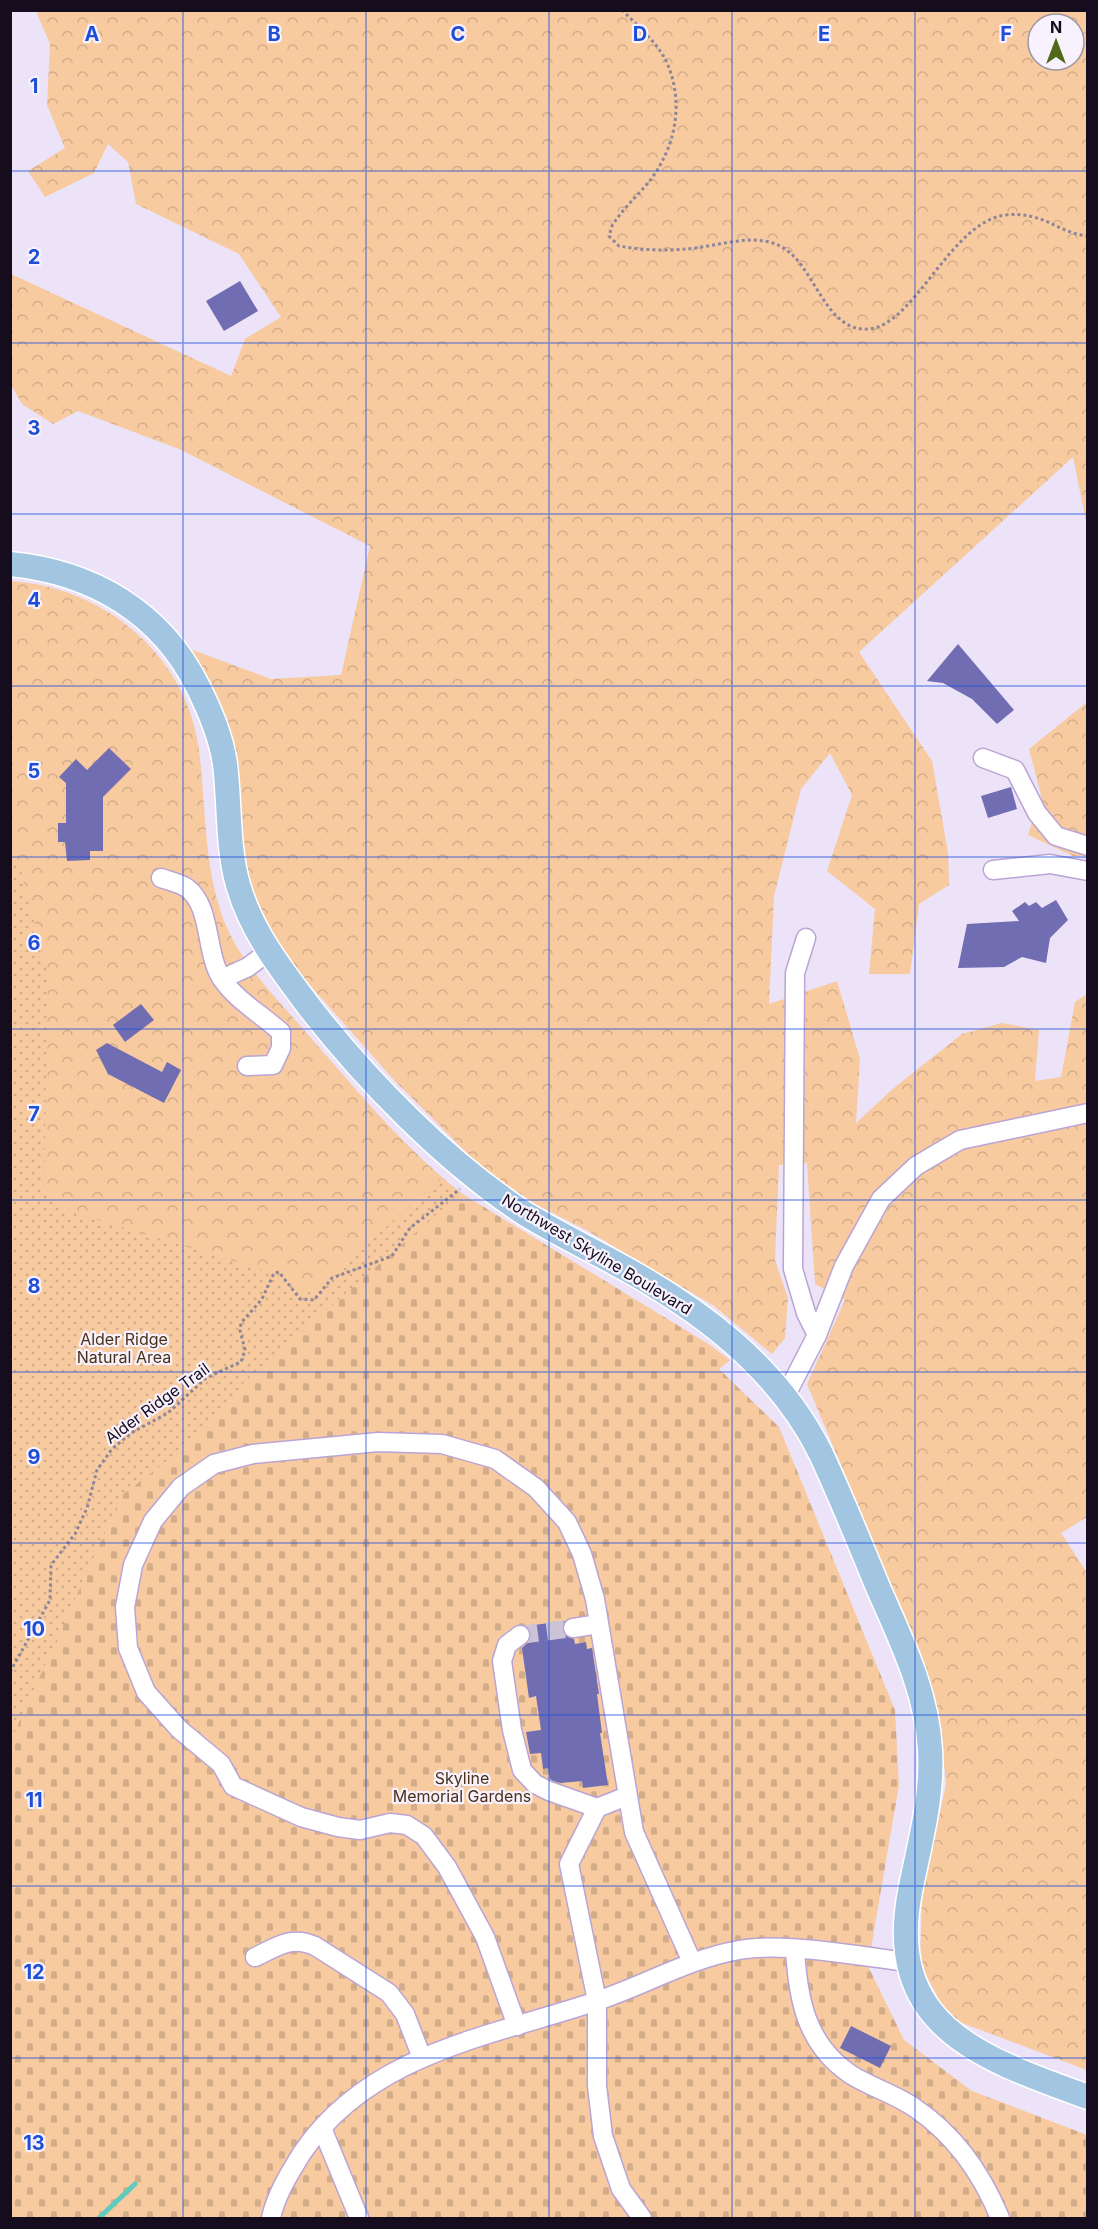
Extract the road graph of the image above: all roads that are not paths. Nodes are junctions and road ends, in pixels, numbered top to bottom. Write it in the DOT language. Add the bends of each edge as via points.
graph roads {
  1 [pos="10,564"];
  2 [pos="983,758"];
  3 [pos="1088,846"];
  4 [pos="993,870"];
  5 [pos="1088,871"];
  6 [pos="161,878"];
  7 [pos="806,938"];
  8 [pos="268,952"];
  9 [pos="222,979"];
  10 [pos="247,1066"];
  11 [pos="1088,1113"];
  12 [pos="817,1335"];
  13 [pos="785,1398"];
  14 [pos="599,1624"];
  15 [pos="573,1628"];
  16 [pos="520,1635"];
  17 [pos="627,1796"];
  18 [pos="597,1808"];
  19 [pos="795,1950"];
  20 [pos="255,1958"];
  21 [pos="692,1962"];
  22 [pos="907,1962"];
  23 [pos="597,2001"];
  24 [pos="517,2026"];
  25 [pos="422,2058"];
  26 [pos="1088,2097"];
  27 [pos="322,2128"];
  28 [pos="271,2218"];
  29 [pos="359,2218"];
  30 [pos="642,2218"];
  31 [pos="1000,2218"];
  1 -- 8 [label="main road, Northwest Skyline Boulevard" via="37,567 107,590 143,614 174,646 194,678 219,735 225,763 232,861 252,924"];
  2 -- 3 [label="street" via="1015,770 1037,813 1056,836"];
  4 -- 5 [label="street" via="1050,864"];
  6 -- 9 [label="street" via="188,889 199,905 212,957"];
  7 -- 12 [label="street" via="795,973 793,1269"];
  8 -- 9 [label="street"];
  8 -- 13 [label="main road, Northwest Skyline Boulevard" via="315,1015 430,1139 527,1215 667,1293 705,1319 738,1347"];
  9 -- 10 [label="street" via="239,999 281,1032 281,1048 273,1065"];
  11 -- 12 [label="street" via="960,1140 916,1166 881,1199 844,1266"];
  12 -- 13 [label="street"];
  13 -- 22 [label="main road, Northwest Skyline Boulevard" via="804,1422 834,1484 911,1665 925,1712 930,1784 904,1924"];
  14 -- 15 [label="street"];
  14 -- 17 [label="street"];
  14 -- 24 [label="street" via="582,1554 567,1522 536,1488 495,1459 442,1444 378,1442 253,1454 214,1464 181,1486 153,1521 133,1565 125,1607 128,1648 146,1692 179,1729 221,1764 233,1786 301,1817 338,1827 360,1830 390,1823 407,1825 424,1836 447,1867 485,1937"];
  16 -- 18 [label="street" via="507,1645 502,1661 522,1770 535,1784"];
  17 -- 18 [label="street"];
  17 -- 21 [label="street" via="634,1832"];
  18 -- 23 [label="street" via="569,1864"];
  19 -- 21 [label="street" via="741,1950"];
  19 -- 22 [label="street"];
  19 -- 31 [label="street" via="798,1994 804,2015 827,2054 850,2074 914,2107 945,2132 971,2162"];
  20 -- 25 [label="street" via="285,1943 302,1940 315,1946 397,2002"];
  21 -- 23 [label="street"];
  22 -- 26 [label="main road, Northwest Skyline Boulevard" via="927,2004 960,2041 1010,2069"];
  23 -- 24 [label="street"];
  23 -- 30 [label="street" via="597,2086 603,2136 621,2189"];
  24 -- 25 [label="street"];
  25 -- 27 [label="street" via="363,2089"];
  27 -- 28 [label="street" via="290,2172"];
  27 -- 29 [label="street"];
}
